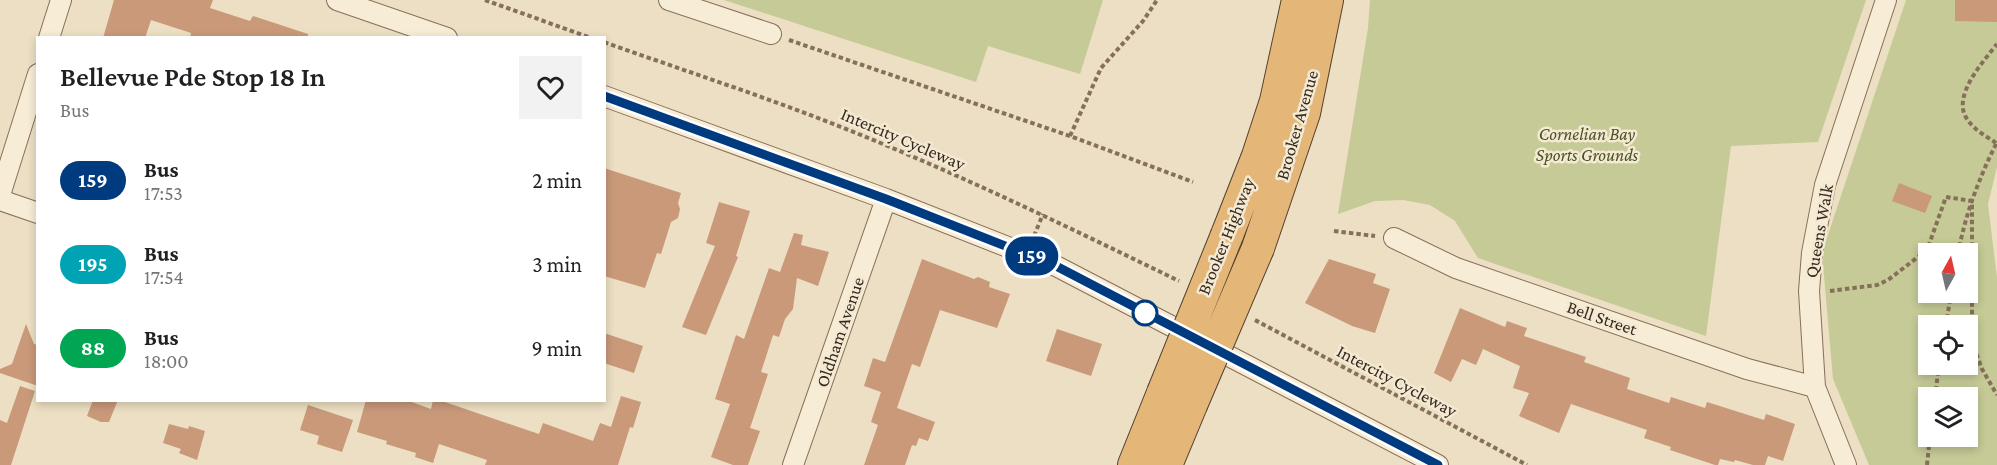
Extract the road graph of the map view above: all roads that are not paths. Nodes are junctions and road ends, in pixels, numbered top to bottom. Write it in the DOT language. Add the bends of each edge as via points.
graph roads {
  1 [pos="61,0"];
  2 [pos="337,0"];
  3 [pos="669,0"];
  4 [pos="1298,0"];
  5 [pos="1327,0"];
  6 [pos="1886,0"];
  7 [pos="771,34"];
  8 [pos="50,36"];
  9 [pos="441,36"];
  10 [pos="36,80"];
  11 [pos="606,97"];
  12 [pos="0,195"];
  13 [pos="886,199"];
  14 [pos="0,200"];
  15 [pos="36,212"];
  16 [pos="1394,238"];
  17 [pos="1258,248"];
  18 [pos="1815,387"];
  19 [pos="1177,399"];
  20 [pos="793,465"];
  21 [pos="1134,465"];
  22 [pos="1166,465"];
  23 [pos="1438,465"];
  24 [pos="1846,465"];
  1 -- 8 [label="street"];
  2 -- 9 [label="street"];
  3 -- 7 [label="street"];
  4 -- 19 [label="highway, Brooker Highway, bridge" via="1276,101 1227,235"];
  5 -- 17 [label="highway, Brooker Avenue" via="1304,113"];
  6 -- 18 [label="street, Queens Walk" via="1826,185 1816,229 1809,291"];
  10 -- 12 [label="street"];
  11 -- 13 [label="street"];
  13 -- 20 [label="street, Oldham Avenue"];
  13 -- 23 [label="street" via="1056,266"];
  14 -- 15 [label="street"];
  16 -- 18 [label="street, Bell Street" via="1456,268 1747,369"];
  17 -- 19 [label="highway, Brooker Highway, bridge"];
  18 -- 24 [label="street, Queens Walk"];
  19 -- 21 [label="highway, Brooker Highway"];
  19 -- 22 [label="highway, Brooker Highway"];
}
